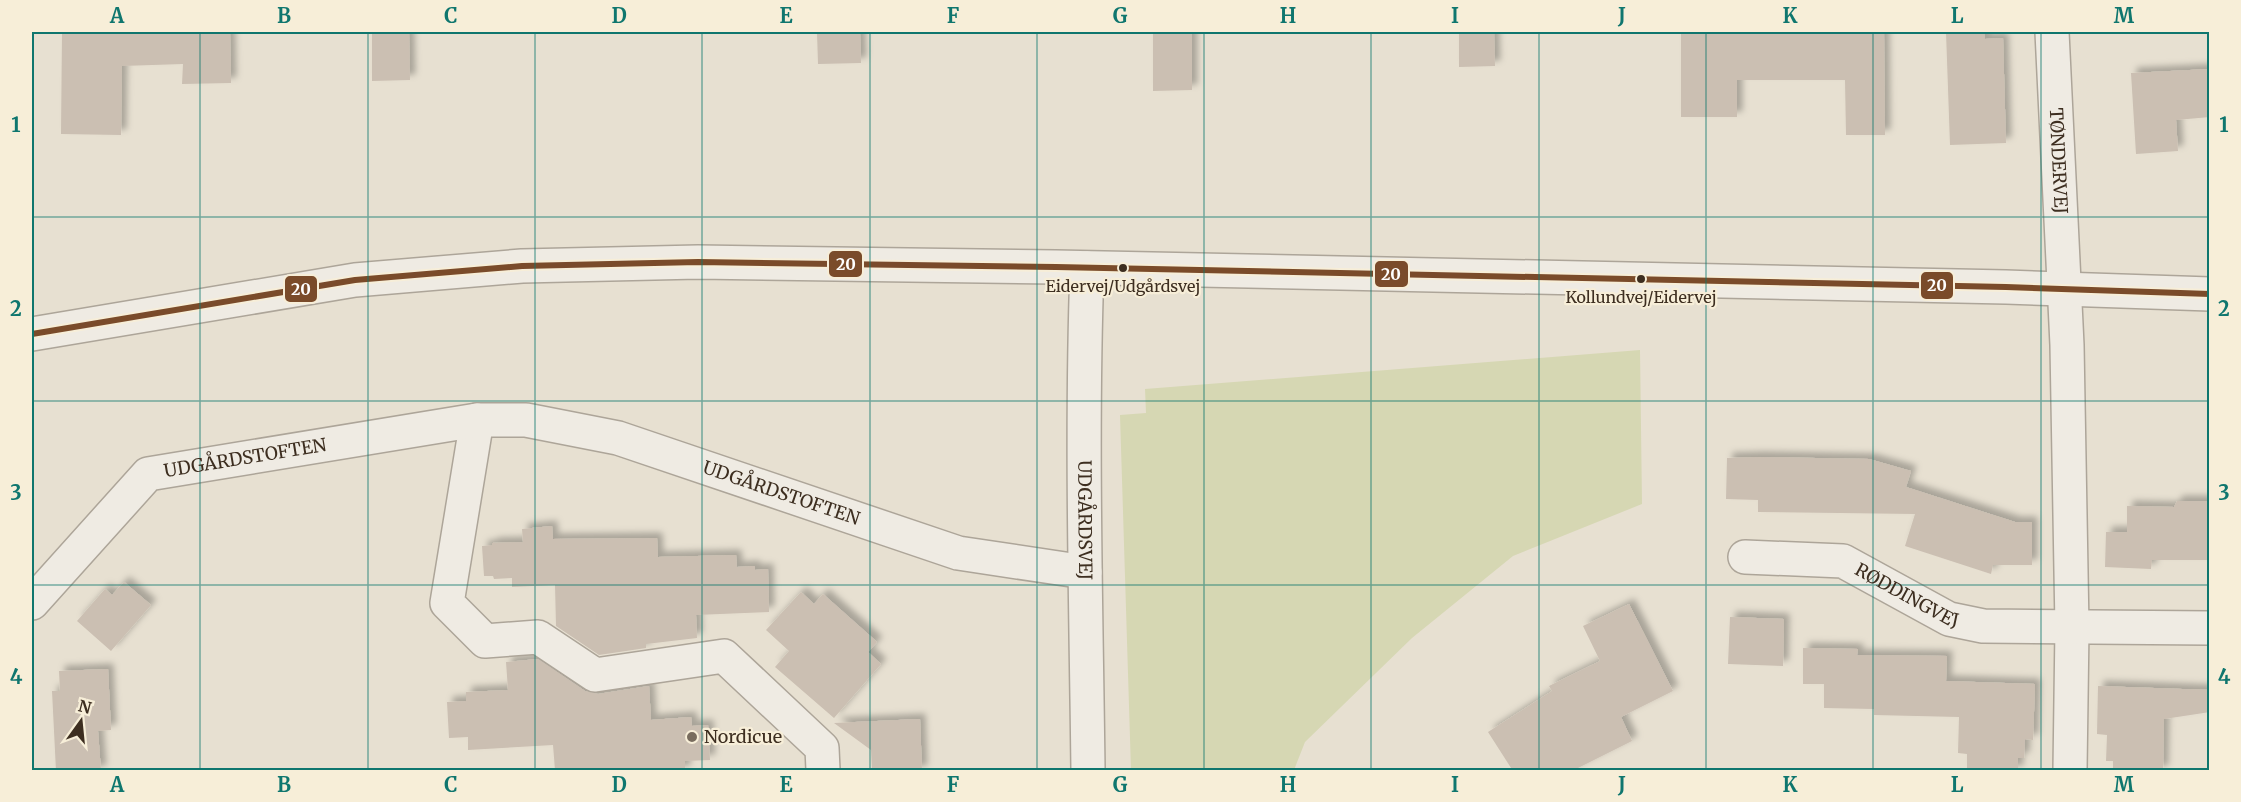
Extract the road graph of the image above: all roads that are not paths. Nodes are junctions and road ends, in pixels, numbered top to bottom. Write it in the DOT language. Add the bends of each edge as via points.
graph roads {
  1 [pos="2052,32"];
  2 [pos="1087,268"];
  3 [pos="2063,289"];
  4 [pos="2210,294"];
  5 [pos="32,334"];
  6 [pos="477,420"];
  7 [pos="1745,557"];
  8 [pos="1085,572"];
  9 [pos="32,603"];
  10 [pos="2072,628"];
  11 [pos="2210,628"];
  12 [pos="823,771"];
  13 [pos="1088,771"];
  14 [pos="2070,771"];
  1 -- 3 [label="street, TØNDERVEJ"];
  2 -- 3 [label="street"];
  2 -- 5 [label="street" via="698,262 522,266 355,280"];
  2 -- 8 [label="street, UDGÅRDSVEJ"];
  3 -- 4 [label="street"];
  3 -- 10 [label="street"];
  6 -- 8 [label="street, UDGÅRDSTOFTEN" via="526,420 618,438 958,552"];
  6 -- 9 [label="street, UDGÅRDSTOFTEN" via="148,474"];
  6 -- 12 [label="street" via="447,603 485,642 538,637 595,675 724,656 822,748"];
  7 -- 10 [label="street, RØDDINGVEJ" via="1843,561 1948,618 1983,626"];
  8 -- 13 [label="street, UDGÅRDSVEJ"];
  10 -- 11 [label="street, RØDDINGVEJ"];
  10 -- 14 [label="street"];
}
